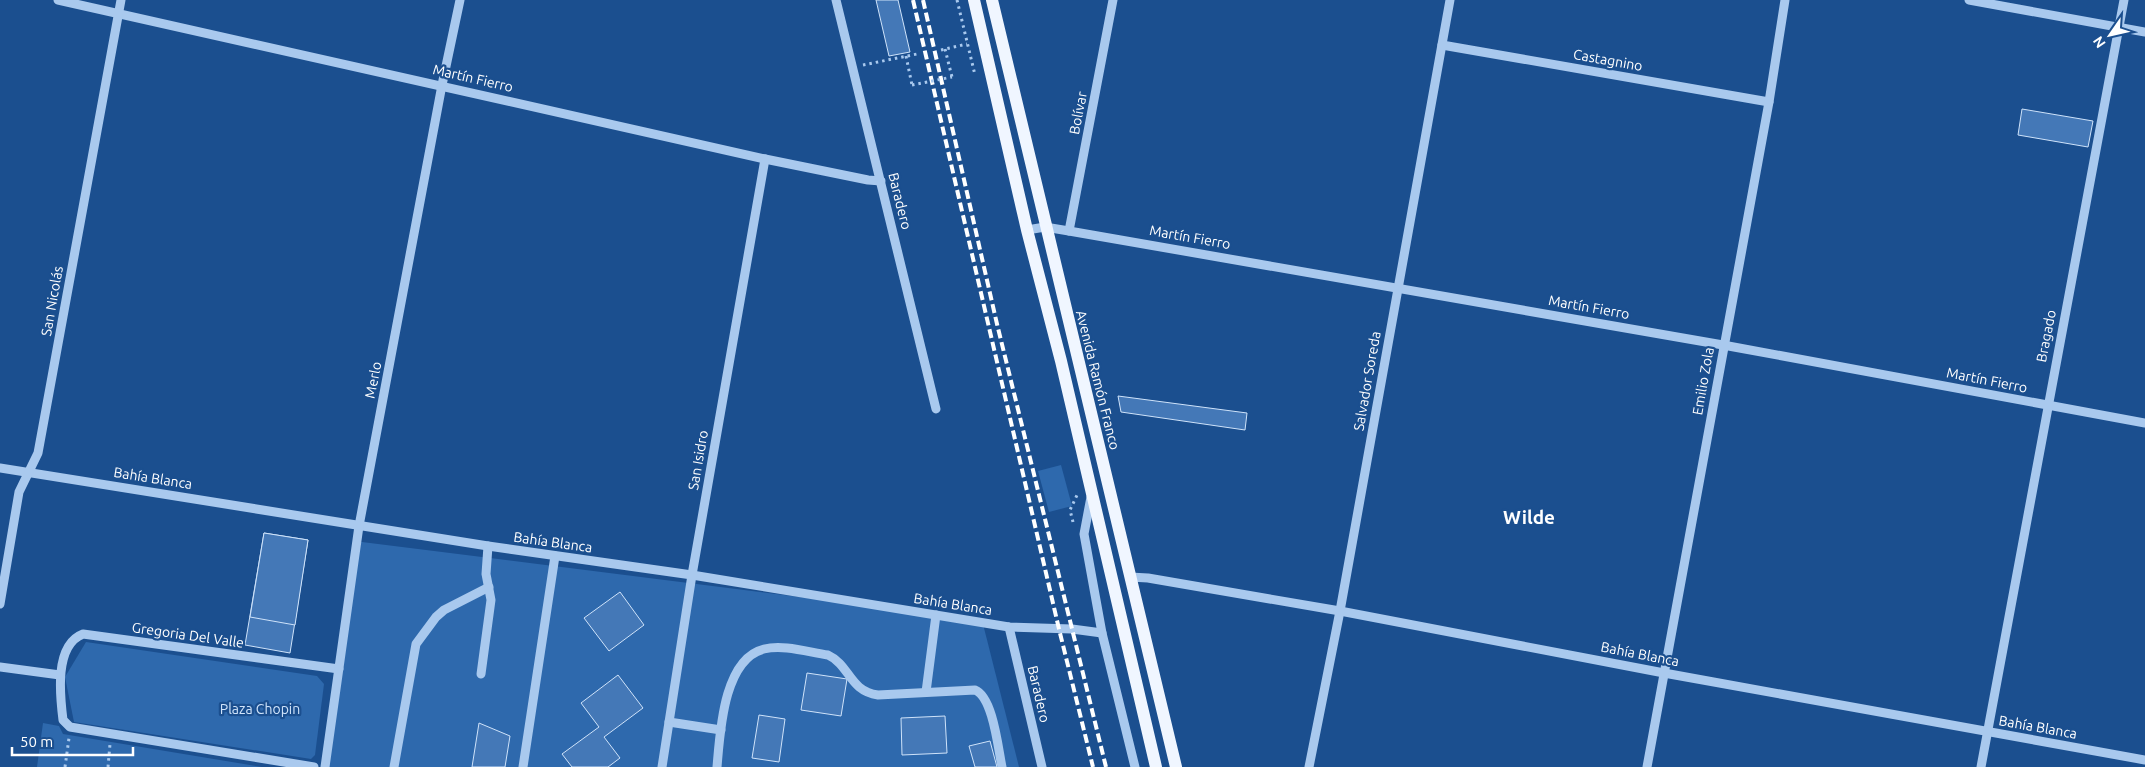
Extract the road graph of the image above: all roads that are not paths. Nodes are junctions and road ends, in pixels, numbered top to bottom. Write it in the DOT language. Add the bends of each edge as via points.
graph roads {
  1 [pos="58,0"];
  2 [pos="121,0"];
  3 [pos="460,0"];
  4 [pos="836,0"];
  5 [pos="974,0"];
  6 [pos="992,0"];
  7 [pos="1114,0"];
  8 [pos="1450,0"];
  9 [pos="1785,0"];
  10 [pos="1969,0"];
  11 [pos="2124,0"];
  12 [pos="118,14"];
  13 [pos="2119,28"];
  14 [pos="2145,32"];
  15 [pos="1442,46"];
  16 [pos="442,85"];
  17 [pos="1769,102"];
  18 [pos="765,159"];
  19 [pos="882,181"];
  20 [pos="1045,227"];
  21 [pos="1027,230"];
  22 [pos="1069,231"];
  23 [pos="1398,287"];
  24 [pos="1724,345"];
  25 [pos="2047,405"];
  26 [pos="936,409"];
  27 [pos="2145,422"];
  28 [pos="0,468"];
  29 [pos="28,472"];
  30 [pos="1092,492"];
  31 [pos="359,526"];
  32 [pos="488,546"];
  33 [pos="555,556"];
  34 [pos="692,575"];
  35 [pos="1130,578"];
  36 [pos="489,587"];
  37 [pos="0,604"];
  38 [pos="1340,611"];
  39 [pos="936,615"];
  40 [pos="1009,627"];
  41 [pos="1102,633"];
  42 [pos="0,667"];
  43 [pos="338,670"];
  44 [pos="1664,673"];
  45 [pos="481,674"];
  46 [pos="60,675"];
  47 [pos="926,692"];
  48 [pos="669,722"];
  49 [pos="721,730"];
  50 [pos="1988,732"];
  51 [pos="2145,760"];
  52 [pos="314,767"];
  53 [pos="325,767"];
  54 [pos="394,767"];
  55 [pos="523,767"];
  56 [pos="662,767"];
  57 [pos="717,767"];
  58 [pos="1002,767"];
  59 [pos="1042,767"];
  60 [pos="1135,767"];
  61 [pos="1156,767"];
  62 [pos="1176,767"];
  63 [pos="1309,767"];
  64 [pos="1647,767"];
  65 [pos="1981,767"];
  1 -- 12 [label="street, Martín Fierro"];
  2 -- 12 [label="street, San Nicolás"];
  3 -- 16 [label="street, Merlo"];
  4 -- 19 [label="street, Baradero"];
  5 -- 21 [label="main road"];
  6 -- 20 [label="main road, Avenida Ramón Franco"];
  7 -- 22 [label="street, Bolívar"];
  8 -- 15 [label="street, Salvador Soreda"];
  9 -- 17 [label="street, Emilio Zola"];
  10 -- 13 [label="street"];
  11 -- 13 [label="street, Bragado"];
  12 -- 16 [label="street, Martín Fierro"];
  12 -- 29 [label="street, San Nicolás" via="38,453"];
  13 -- 14 [label="street"];
  13 -- 25 [label="street, Bragado"];
  15 -- 17 [label="street, Castagnino"];
  15 -- 23 [label="street, Salvador Soreda"];
  16 -- 18 [label="street, Martín Fierro"];
  16 -- 31 [label="street, Merlo"];
  17 -- 24 [label="street, Emilio Zola"];
  18 -- 19 [label="street, Martín Fierro"];
  18 -- 34 [label="street, San Isidro"];
  19 -- 26 [label="street, Baradero"];
  20 -- 21 [label="street, Martín Fierro"];
  20 -- 22 [label="street, Martín Fierro"];
  20 -- 35 [label="main road, Avenida Ramón Franco"];
  21 -- 30 [label="main road"];
  22 -- 23 [label="street, Martín Fierro"];
  23 -- 24 [label="street, Martín Fierro"];
  23 -- 38 [label="street, Salvador Soreda"];
  24 -- 25 [label="street, Martín Fierro"];
  24 -- 44 [label="street, Emilio Zola"];
  25 -- 27 [label="street, Martín Fierro"];
  25 -- 50 [label="street, Bragado"];
  28 -- 29 [label="street, Bahía Blanca"];
  29 -- 31 [label="street, Bahía Blanca"];
  29 -- 37 [label="street, San Nicolás" via="19,492"];
  30 -- 41 [label="street" via="1084,534"];
  30 -- 61 [label="main road"];
  31 -- 32 [label="street, Bahía Blanca"];
  31 -- 43 [label="street, Merlo"];
  32 -- 33 [label="street, Bahía Blanca"];
  32 -- 36 [label="street" via="486,574"];
  33 -- 34 [label="street, Bahía Blanca"];
  33 -- 55 [label="street"];
  34 -- 39 [label="street, Bahía Blanca"];
  34 -- 48 [label="street, San Isidro"];
  35 -- 38 [label="street, Bahía Blanca" via="1148,578"];
  35 -- 62 [label="main road, Avenida Ramón Franco"];
  36 -- 45 [label="street" via="491,600"];
  36 -- 54 [label="street" via="444,610 416,644"];
  38 -- 44 [label="street, Bahía Blanca"];
  38 -- 63 [label="street, Salvador Soreda"];
  39 -- 40 [label="street, Bahía Blanca"];
  39 -- 47 [label="street"];
  40 -- 41 [label="street, Bahía Blanca"];
  40 -- 59 [label="street, Baradero"];
  41 -- 60 [label="street"];
  42 -- 46 [label="street"];
  43 -- 46 [label="street, Gregoria Del Valle" via="83,634 68,647"];
  43 -- 53 [label="street, Merlo"];
  44 -- 50 [label="street, Bahía Blanca"];
  44 -- 64 [label="street, Emilio Zola"];
  46 -- 52 [label="street, Gregoria Del Valle" via="63,720 70,727"];
  47 -- 49 [label="street" via="868,694 828,655 778,647 762,649 745,662 731,683"];
  47 -- 58 [label="street" via="981,692 991,715"];
  48 -- 49 [label="street"];
  48 -- 56 [label="street, San Isidro"];
  49 -- 57 [label="street"];
  50 -- 51 [label="street, Bahía Blanca"];
  50 -- 65 [label="street, Bragado"];
}
